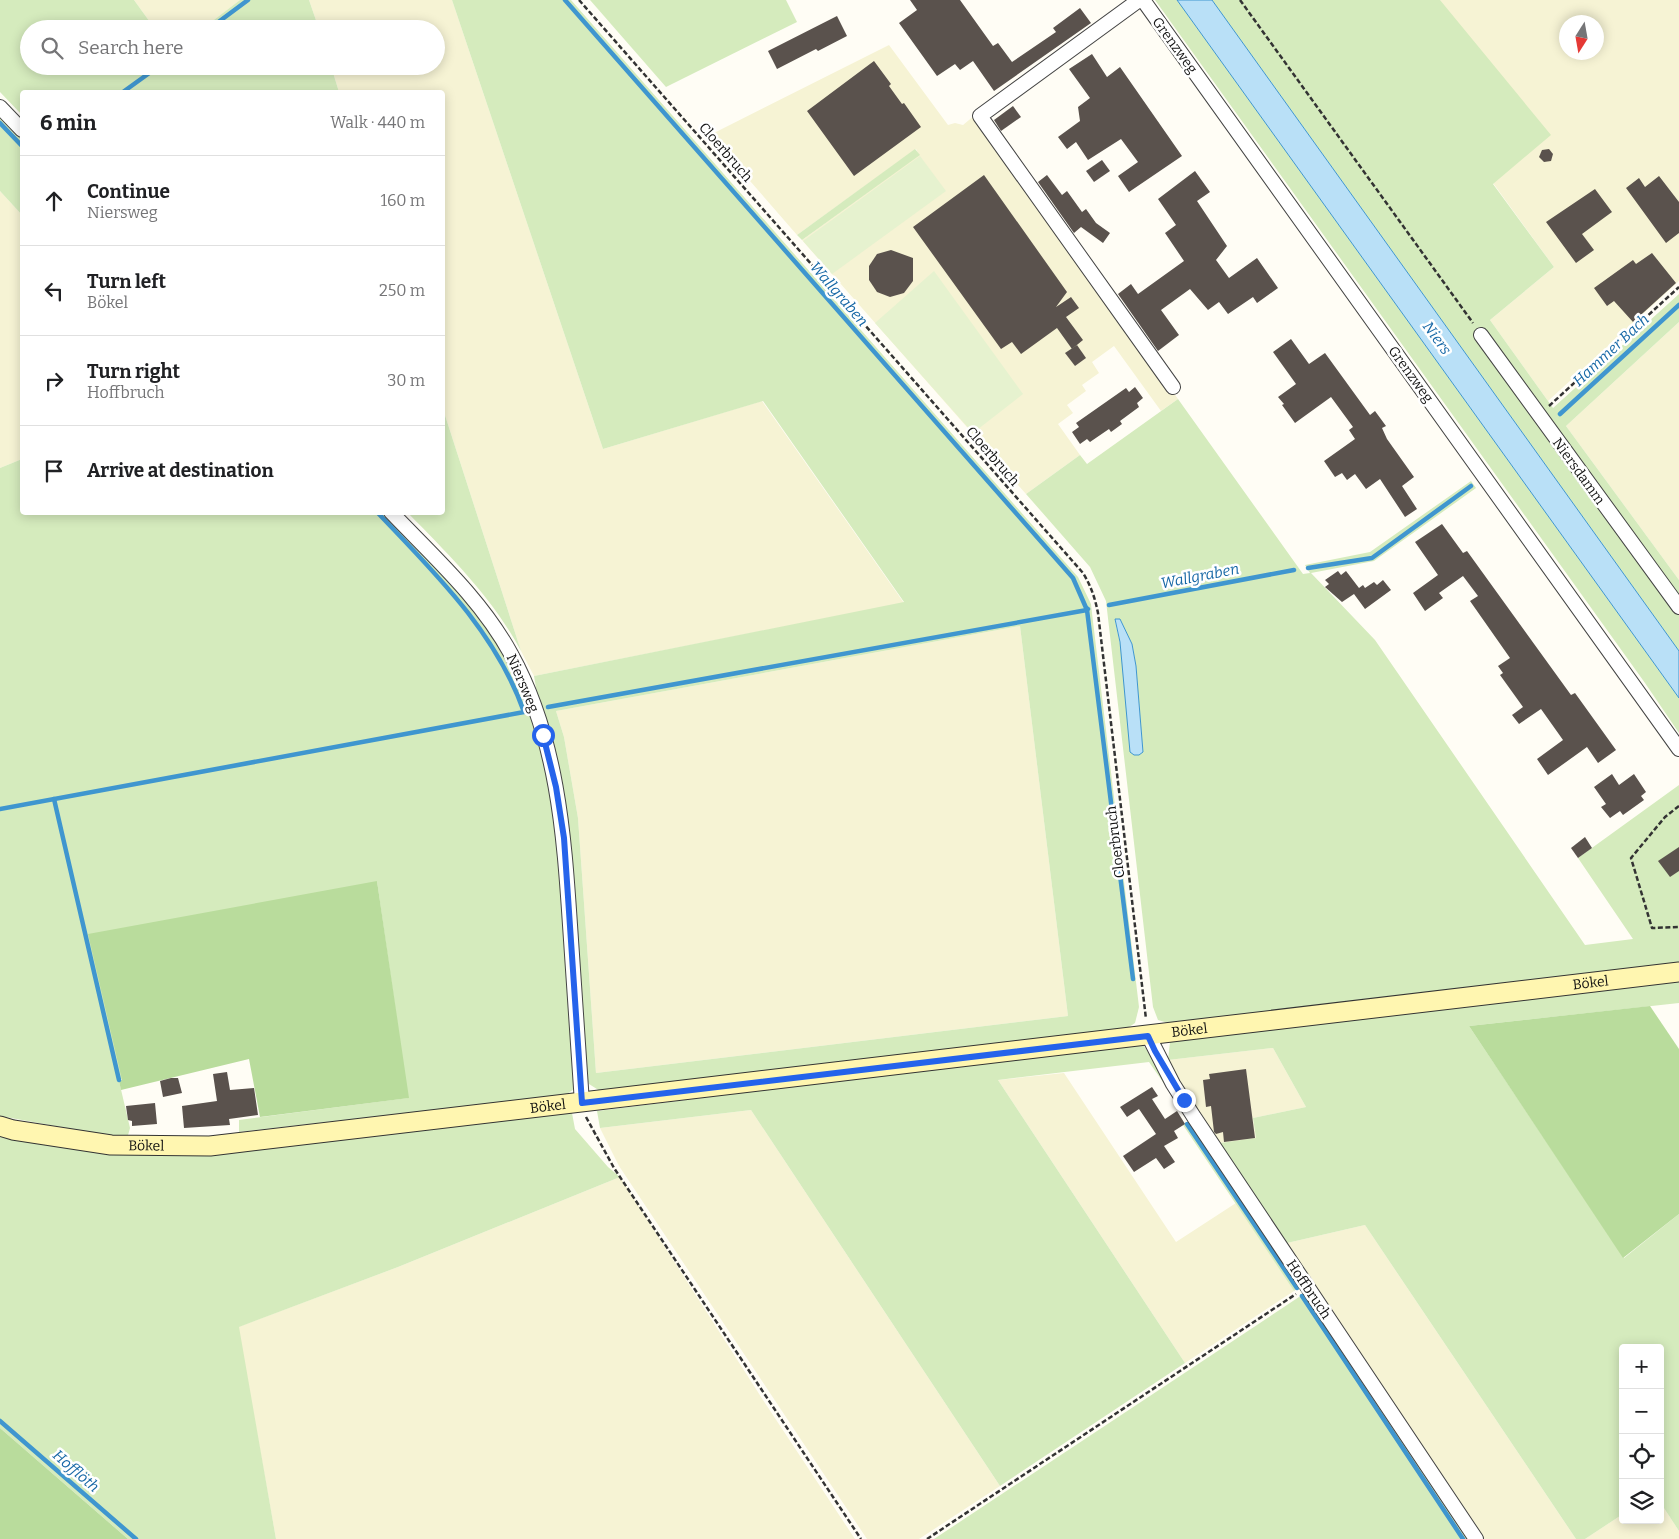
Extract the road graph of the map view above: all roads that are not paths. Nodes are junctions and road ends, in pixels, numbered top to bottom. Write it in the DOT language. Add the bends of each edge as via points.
graph roads {
  1 [pos="1139,0"];
  2 [pos="1143,0"];
  3 [pos="0,107"];
  4 [pos="20,128"];
  5 [pos="1481,335"];
  6 [pos="1173,387"];
  7 [pos="395,515"];
  8 [pos="1679,607"];
  9 [pos="1679,749"];
  10 [pos="1679,972"];
  11 [pos="1148,1036"];
  12 [pos="582,1103"];
  13 [pos="7,1128"];
  14 [pos="1476,1539"];
  1 -- 6 [label="street" via="980,116"];
  2 -- 9 [label="street, Grenzweg"];
  3 -- 4 [label="street"];
  5 -- 8 [label="street, Niersdamm"];
  7 -- 12 [label="street, Niersweg" via="489,619 514,660 538,719 553,772 564,838"];
  10 -- 11 [label="main road, Bökel"];
  11 -- 12 [label="main road, Bökel"];
  11 -- 14 [label="street, Hoffbruch" via="1184,1100"];
  12 -- 13 [label="main road, Bökel" via="210,1146 111,1145"];
}
